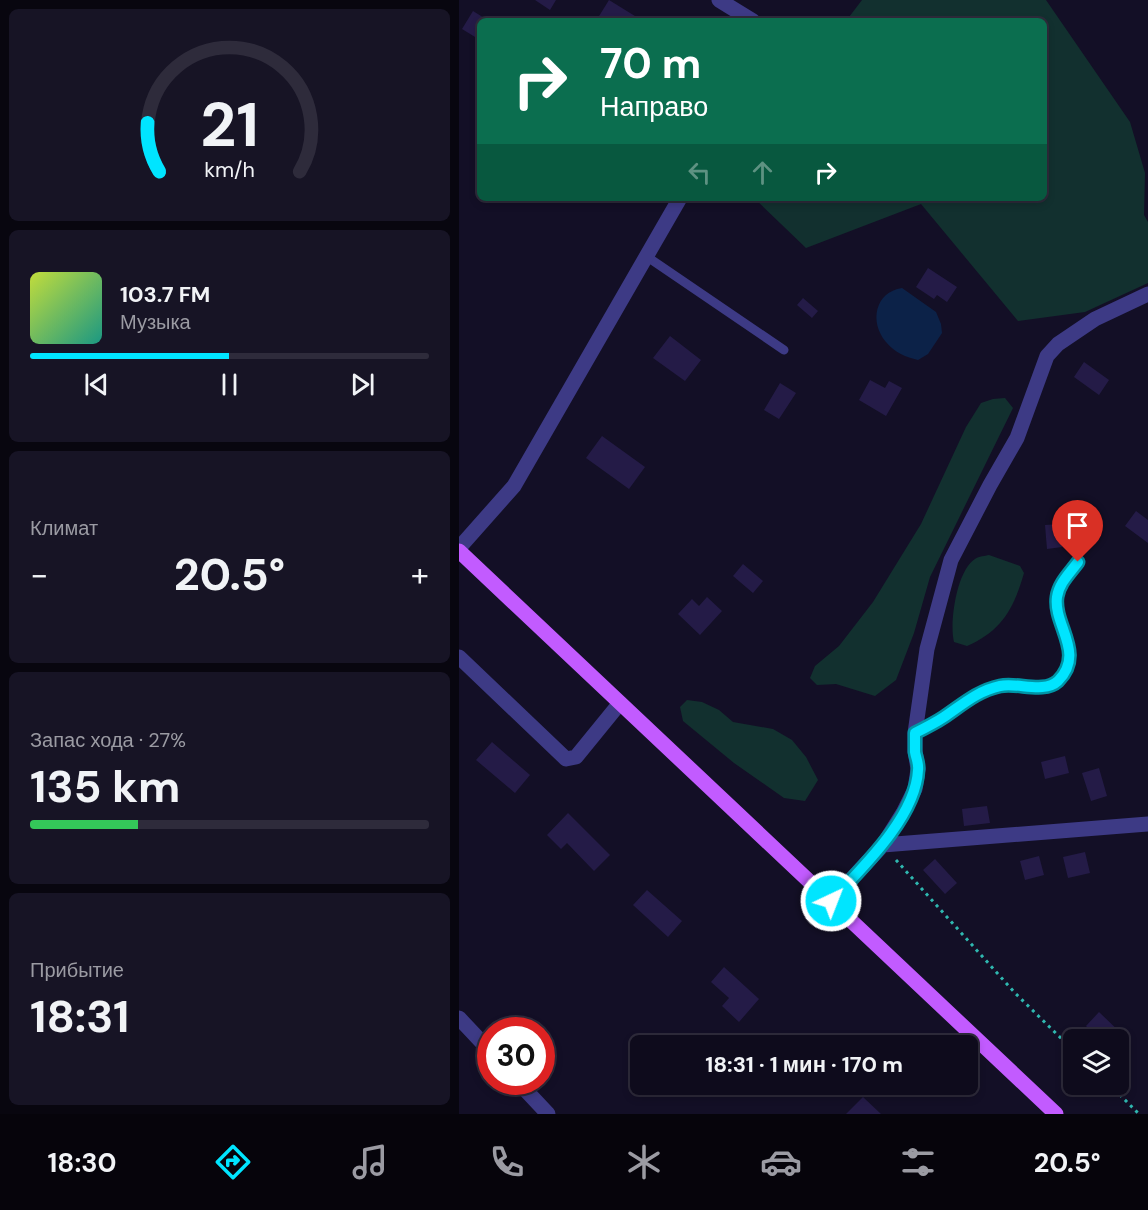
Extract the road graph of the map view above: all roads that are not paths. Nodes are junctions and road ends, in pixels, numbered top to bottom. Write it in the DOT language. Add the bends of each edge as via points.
graph roads {
  1 [pos="719,0"];
  2 [pos="748,18"];
  3 [pos="677,201"];
  4 [pos="646,256"];
  5 [pos="1148,294"];
  6 [pos="784,350"];
  7 [pos="459,549"];
  8 [pos="1078,562"];
  9 [pos="459,657"];
  10 [pos="620,703"];
  11 [pos="915,733"];
  12 [pos="1148,824"];
  13 [pos="883,845"];
  14 [pos="831,901"];
  15 [pos="459,1018"];
  16 [pos="477,1037"];
  17 [pos="530,1095"];
  18 [pos="547,1114"];
  19 [pos="1056,1114"];
  1 -- 2 [label="street"];
  3 -- 4 [label="street"];
  4 -- 6 [label="lane"];
  4 -- 7 [label="street" via="514,486"];
  5 -- 11 [label="street" via="1095,319 1047,356 1017,438 951,560 927,649"];
  7 -- 10 [label="main road"];
  8 -- 11 [label="lane" via="1062,582 1057,599 1069,658 1056,683 1040,687 1001,685 974,695"];
  9 -- 10 [label="street" via="566,759 576,757"];
  10 -- 14 [label="main road"];
  11 -- 13 [label="street" via="915,789"];
  12 -- 13 [label="street"];
  13 -- 14 [label="street"];
  14 -- 19 [label="main road"];
  15 -- 16 [label="street"];
  17 -- 18 [label="street"];
}
